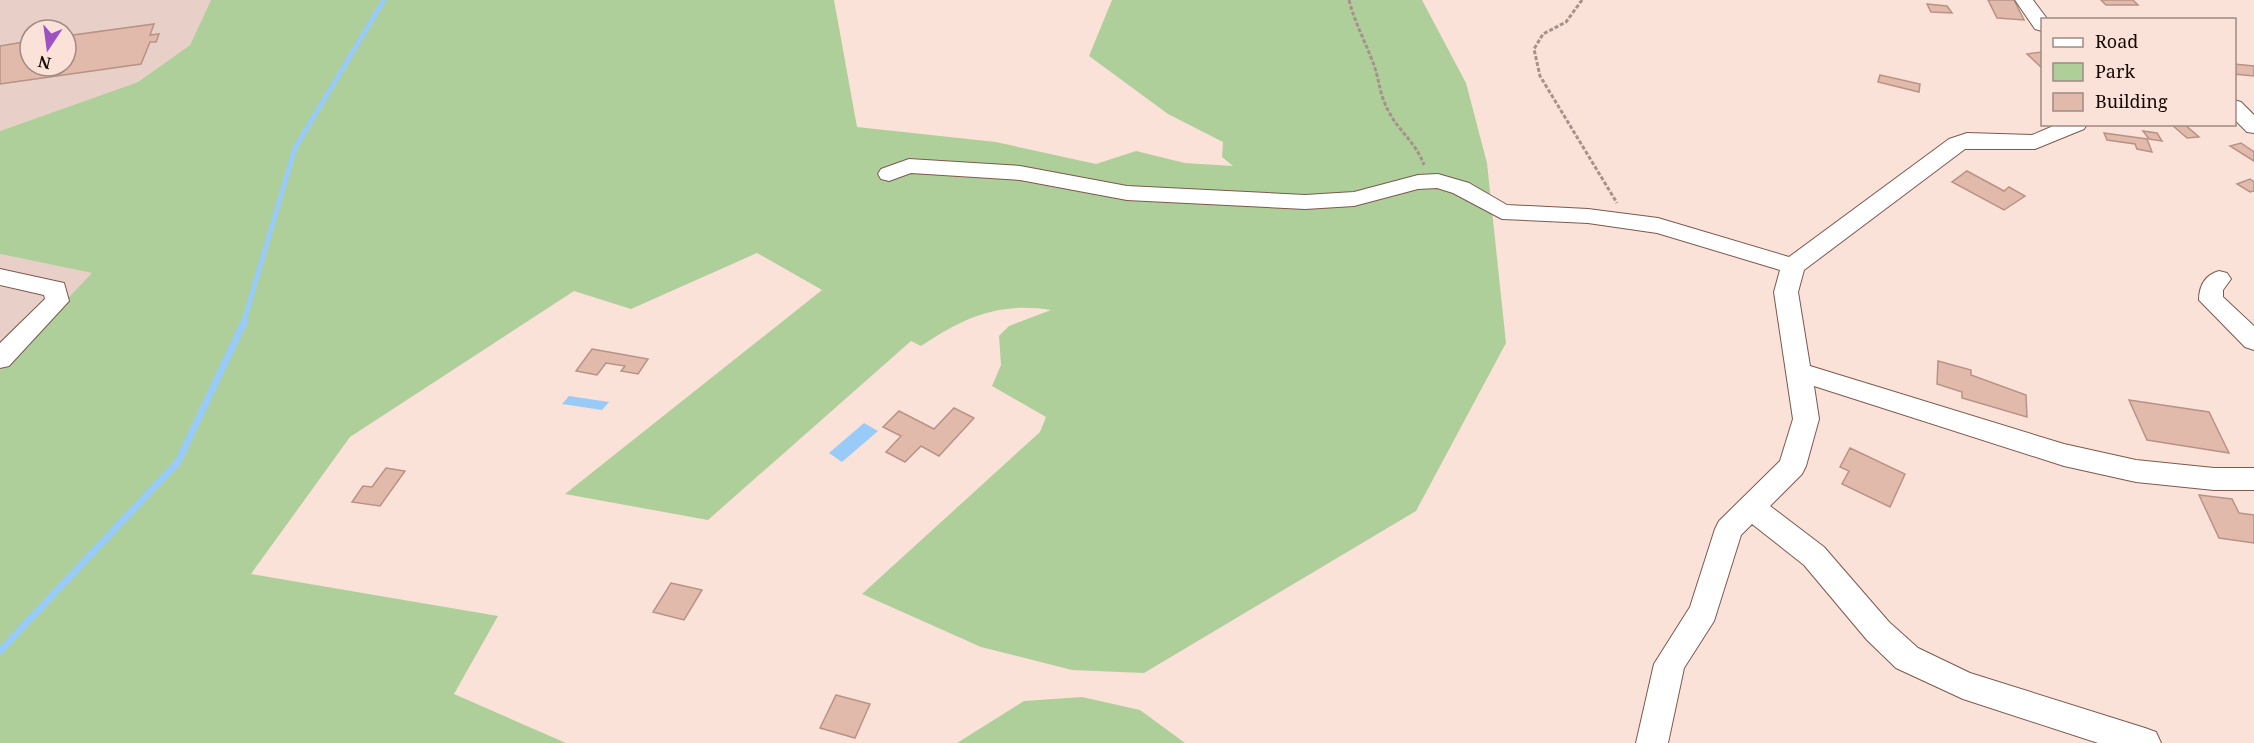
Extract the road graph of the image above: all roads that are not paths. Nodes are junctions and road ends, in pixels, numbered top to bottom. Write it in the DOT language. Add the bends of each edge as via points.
graph roads {
  1 [pos="2024,0"];
  2 [pos="2041,22"];
  3 [pos="2236,107"];
  4 [pos="2236,124"];
  5 [pos="2072,126"];
  6 [pos="2254,129"];
  7 [pos="889,174"];
  8 [pos="1793,266"];
  9 [pos="0,276"];
  10 [pos="2219,279"];
  11 [pos="2254,341"];
  12 [pos="0,359"];
  13 [pos="1799,372"];
  14 [pos="2254,479"];
  15 [pos="1750,507"];
  16 [pos="1652,743"];
  17 [pos="2145,743"];
  1 -- 2 [label="street"];
  3 -- 6 [label="street"];
  4 -- 6 [label="street"];
  5 -- 8 [label="street" via="2035,142 1967,140 1957,144"];
  7 -- 8 [label="street" via="909,166 1020,173 1128,193 1305,202 1354,199 1428,180 1454,185 1506,213 1557,213 1658,226"];
  8 -- 13 [label="street" via="1786,292"];
  9 -- 12 [label="street" via="56,289 57,301"];
  10 -- 11 [label="street" via="2211,289 2211,300"];
  13 -- 14 [label="street" via="2074,457 2136,471"];
  13 -- 15 [label="street" via="1806,419 1792,466"];
  15 -- 16 [label="street" via="1729,529 1703,612 1669,664"];
  15 -- 17 [label="street" via="1814,556 1878,631 1907,658 1962,685"];
}
